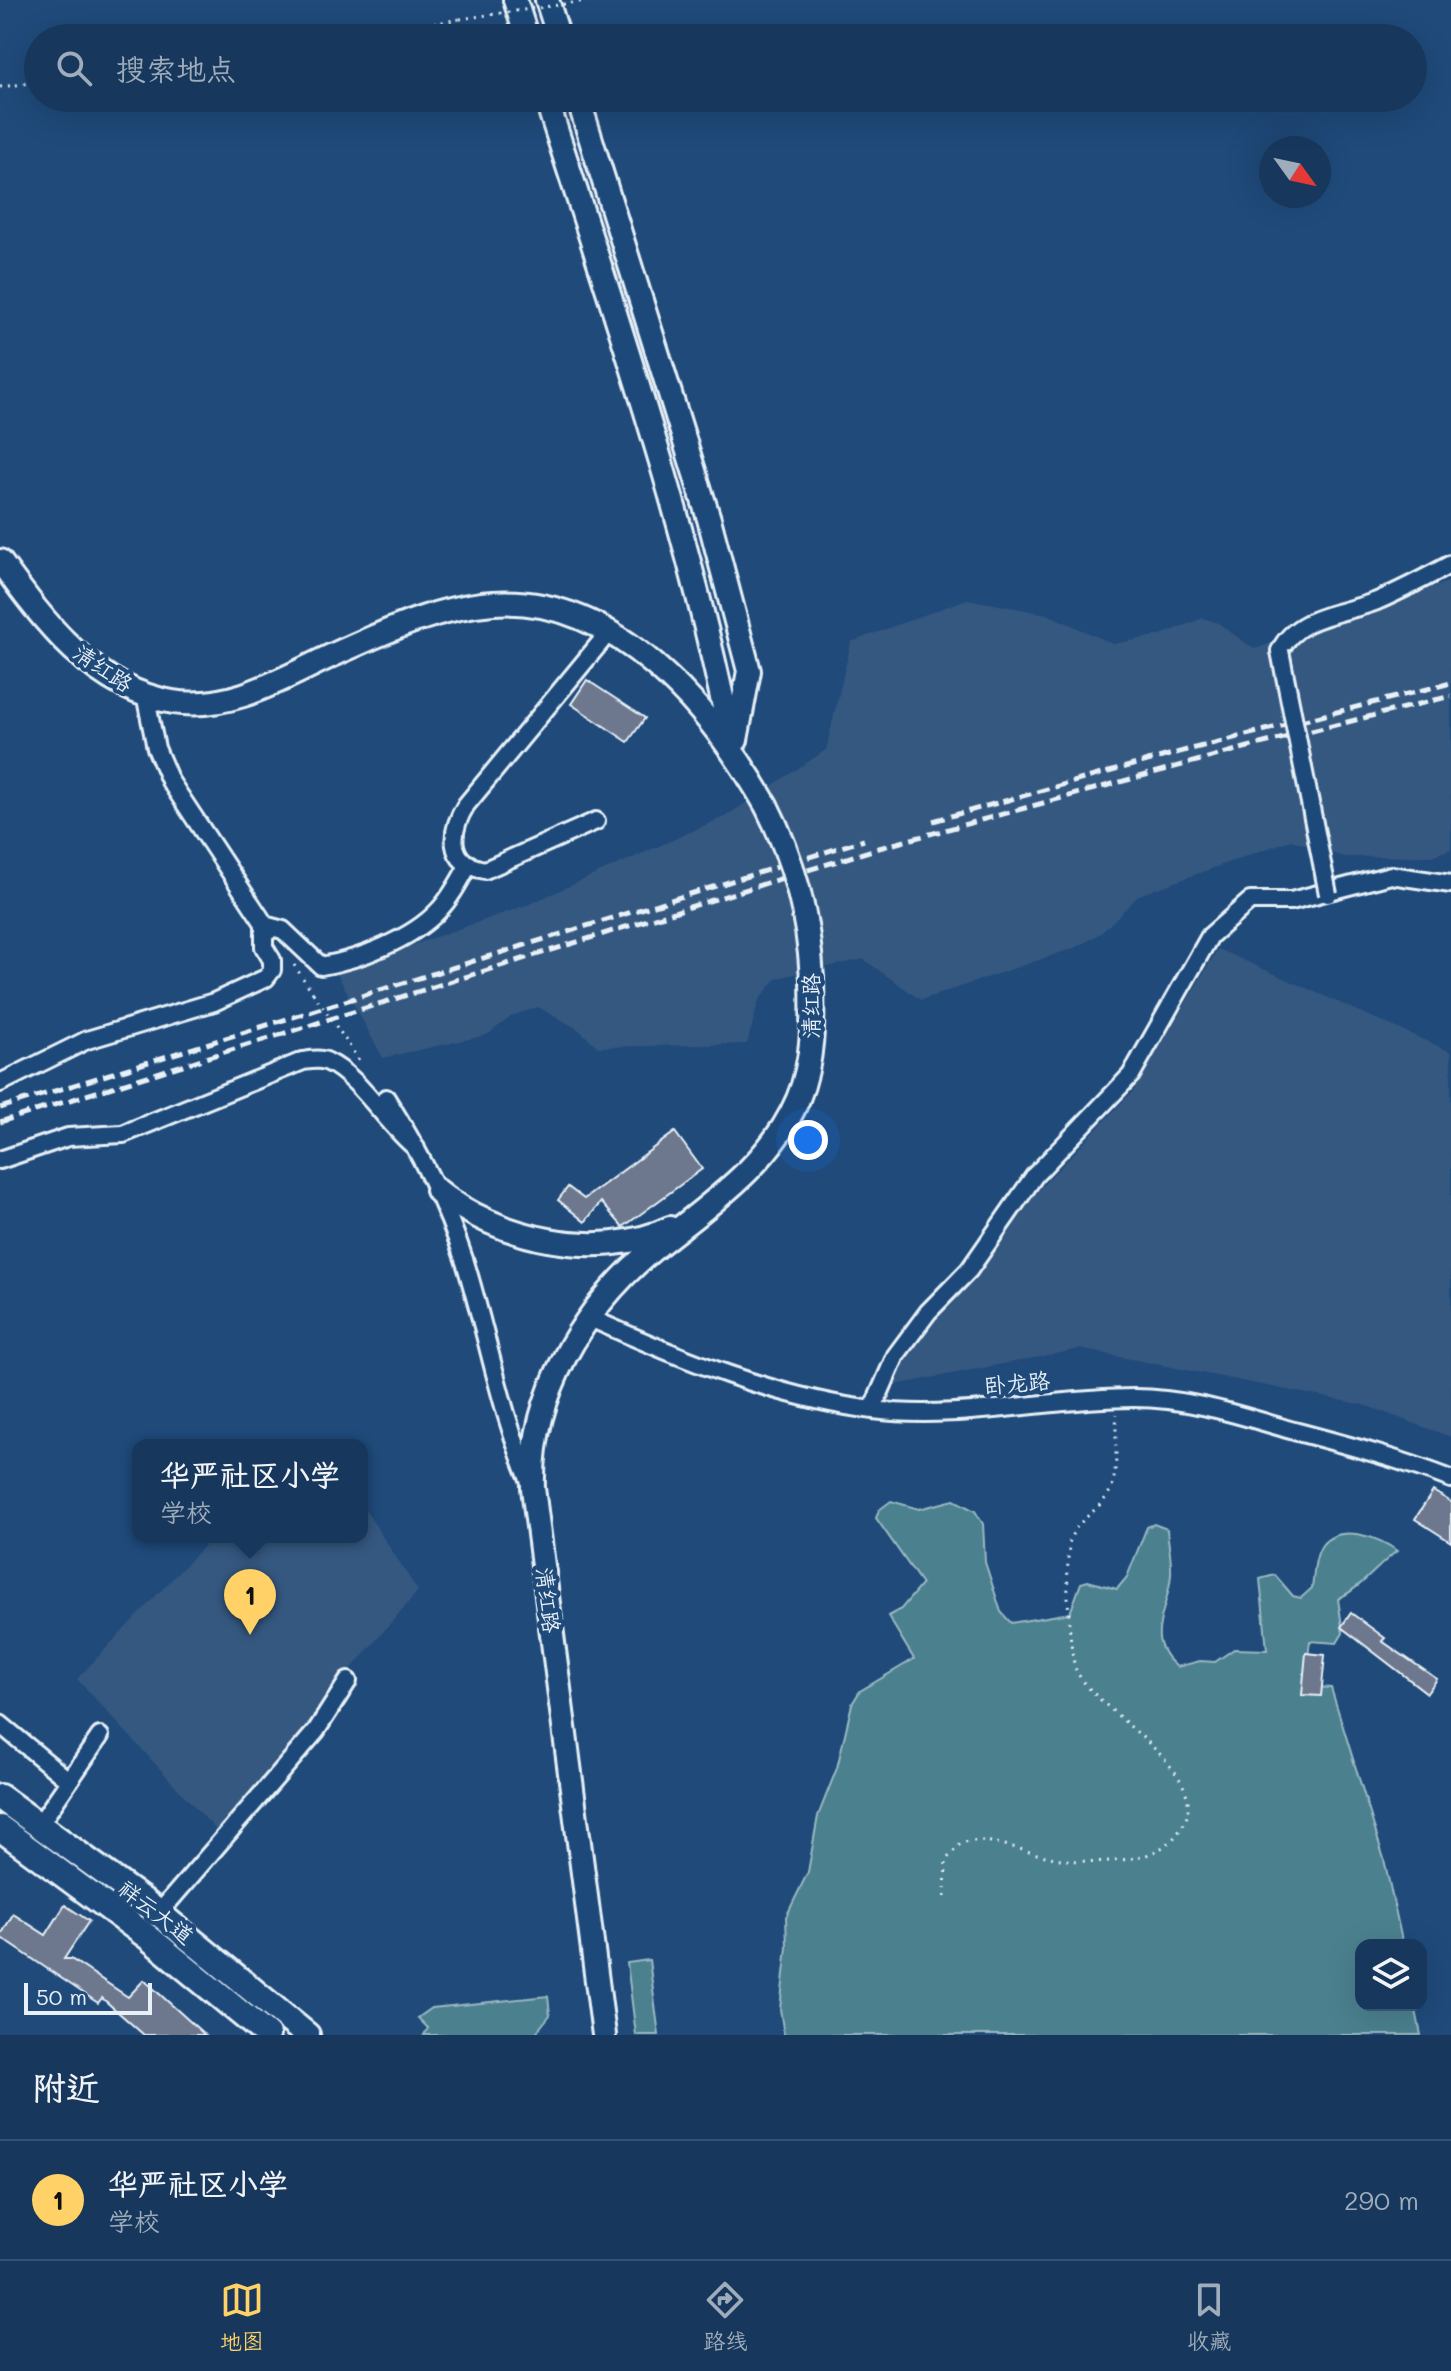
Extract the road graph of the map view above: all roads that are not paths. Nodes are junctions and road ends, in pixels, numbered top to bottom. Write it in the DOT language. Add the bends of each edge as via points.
graph roads {
  1 [pos="515,0"];
  2 [pos="547,0"];
  3 [pos="523,24"];
  4 [pos="555,24"];
  5 [pos="550,112"];
  6 [pos="582,112"];
  7 [pos="0,561"];
  8 [pos="1451,564"];
  9 [pos="609,632"];
  10 [pos="145,694"];
  11 [pos="733,753"];
  12 [pos="596,821"];
  13 [pos="469,864"];
  14 [pos="1451,884"];
  15 [pos="1328,894"];
  16 [pos="264,925"];
  17 [pos="276,939"];
  18 [pos="0,1083"];
  19 [pos="386,1098"];
  20 [pos="416,1148"];
  21 [pos="0,1160"];
  22 [pos="437,1190"];
  23 [pos="702,1210"];
  24 [pos="590,1318"];
  25 [pos="872,1410"];
  26 [pos="1451,1479"];
  27 [pos="533,1488"];
  28 [pos="348,1681"];
  29 [pos="0,1724"];
  30 [pos="100,1736"];
  31 [pos="69,1781"];
  32 [pos="0,1797"];
  33 [pos="39,1825"];
  34 [pos="0,1828"];
  35 [pos="159,1913"];
  36 [pos="267,2035"];
  37 [pos="307,2035"];
  38 [pos="604,2035"];
  1 -- 3 [label="main road"];
  2 -- 4 [label="main road"];
  5 -- 11 [label="main road" via="683,541"];
  6 -- 11 [label="main road" via="709,519 749,671"];
  7 -- 10 [label="main road, 清红路" via="67,644 107,676"];
  8 -- 15 [label="street, bridge" via="1376,601 1307,624 1286,638 1280,651"];
  9 -- 10 [label="main road, 清红路" via="548,607 480,605 402,625 235,698 191,703"];
  9 -- 11 [label="main road, 清红路" via="665,675"];
  9 -- 13 [label="street" via="453,826 457,851"];
  10 -- 16 [label="street" via="156,748 170,781"];
  11 -- 23 [label="main road, 清红路, bridge" via="766,805 797,880 812,979 810,1055 797,1101 760,1157"];
  12 -- 13 [label="street" via="485,870"];
  13 -- 16 [label="street" via="429,920 340,963 321,966 283,930"];
  14 -- 15 [label="street" via="1391,875"];
  15 -- 25 [label="street" via="1250,901 1210,936 1131,1075 1035,1175 969,1270 928,1312 896,1355"];
  16 -- 17 [label="street"];
  16 -- 18 [label="street" via="264,947 272,960 266,978 214,1002 87,1040"];
  19 -- 20 [label="street"];
  20 -- 21 [label="street" via="352,1081 320,1059 303,1061 123,1134 68,1137"];
  20 -- 22 [label="street"];
  22 -- 23 [label="main road" via="496,1224 595,1245 649,1237"];
  22 -- 27 [label="street" via="464,1260 506,1418"];
  23 -- 24 [label="main road, 清红路" via="629,1270"];
  24 -- 25 [label="street, 卧龙路" via="751,1380"];
  24 -- 27 [label="main road, 清红路" via="542,1409"];
  25 -- 26 [label="street, 卧龙路" via="1172,1400"];
  27 -- 38 [label="main road, 清红路"];
  28 -- 35 [label="street" via="316,1731"];
  29 -- 31 [label="street"];
  30 -- 31 [label="street"];
  31 -- 33 [label="street"];
  32 -- 33 [label="highway, 祥云大道"];
  33 -- 35 [label="highway, 祥云大道"];
  34 -- 36 [label="highway, 祥云大道" via="148,1937"];
  35 -- 37 [label="highway, 祥云大道"];
}
